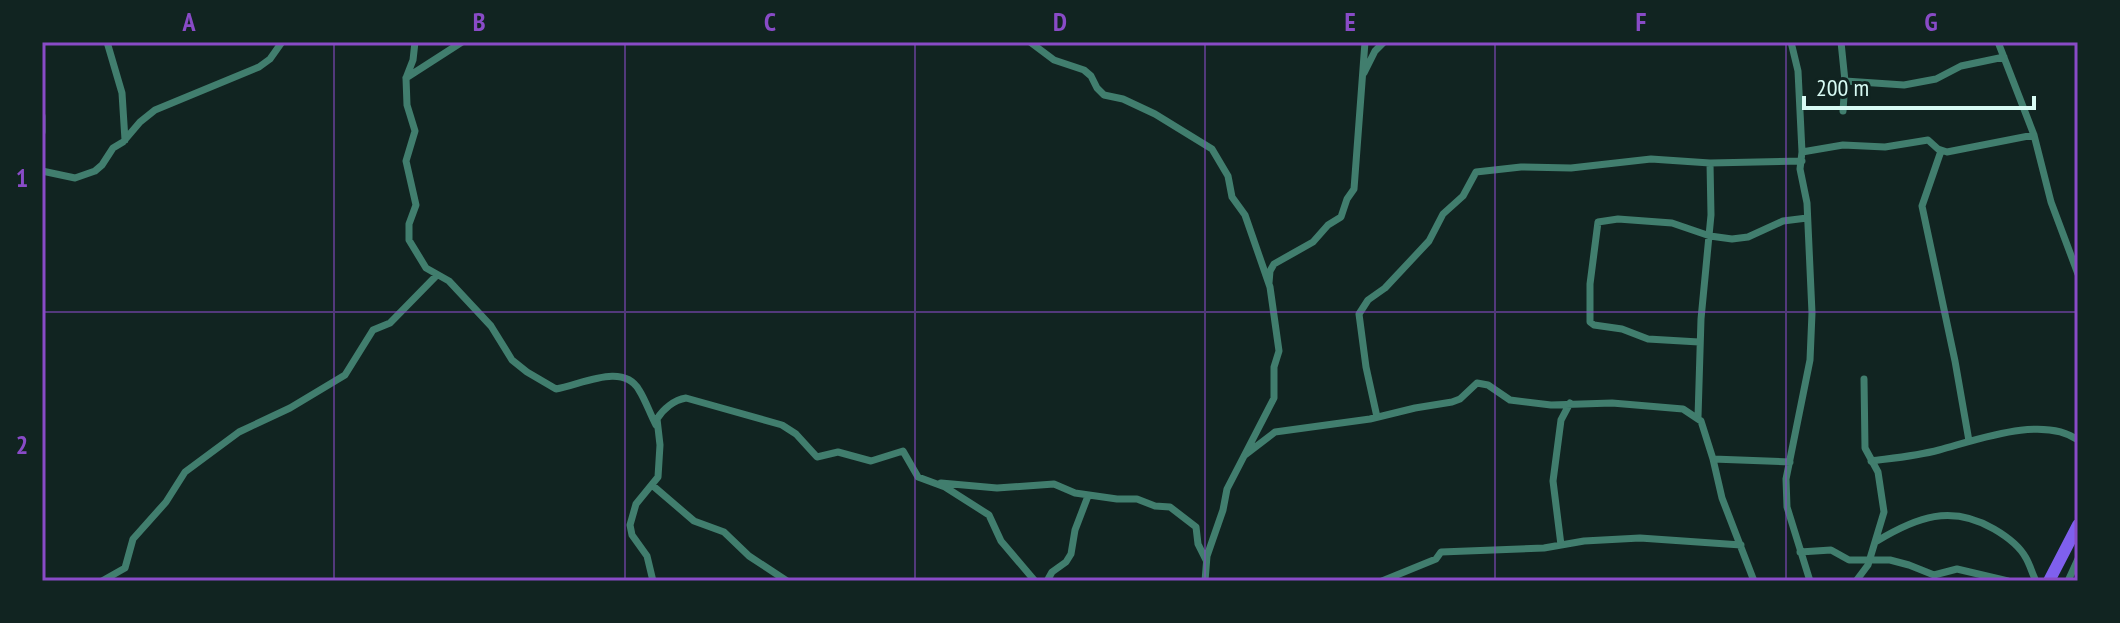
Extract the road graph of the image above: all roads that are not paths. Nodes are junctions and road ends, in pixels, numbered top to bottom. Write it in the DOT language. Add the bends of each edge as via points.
graph roads {
  1 [pos="107,42"];
  2 [pos="282,42"];
  3 [pos="415,42"];
  4 [pos="462,42"];
  5 [pos="1030,42"];
  6 [pos="1365,42"];
  7 [pos="1384,42"];
  8 [pos="1791,42"];
  9 [pos="1841,42"];
  10 [pos="1998,42"];
  11 [pos="2004,57"];
  12 [pos="1362,75"];
  13 [pos="406,78"];
  14 [pos="1845,81"];
  15 [pos="1843,111"];
  16 [pos="42,116"];
  17 [pos="42,132"];
  18 [pos="2034,135"];
  19 [pos="125,140"];
  20 [pos="1941,151"];
  21 [pos="1802,156"];
  22 [pos="1710,163"];
  23 [pos="42,171"];
  24 [pos="1807,218"];
  25 [pos="1710,236"];
  26 [pos="2078,274"];
  27 [pos="437,275"];
  28 [pos="1269,284"];
  29 [pos="1699,342"];
  30 [pos="1864,379"];
  31 [pos="1570,403"];
  32 [pos="1377,417"];
  33 [pos="1698,417"];
  34 [pos="656,425"];
  35 [pos="2078,440"];
  36 [pos="1969,441"];
  37 [pos="1243,456"];
  38 [pos="1713,459"];
  39 [pos="1871,461"];
  40 [pos="1790,462"];
  41 [pos="934,483"];
  42 [pos="652,485"];
  43 [pos="1088,496"];
  44 [pos="2078,525"];
  45 [pos="1877,541"];
  46 [pos="1561,545"];
  47 [pos="1741,545"];
  48 [pos="1800,552"];
  49 [pos="1871,559"];
  50 [pos="2078,559"];
  51 [pos="1206,560"];
  52 [pos="2078,578"];
  53 [pos="2068,580"];
  54 [pos="102,581"];
  55 [pos="653,581"];
  56 [pos="787,581"];
  57 [pos="1035,581"];
  58 [pos="1047,581"];
  59 [pos="1205,581"];
  60 [pos="1382,581"];
  61 [pos="1754,581"];
  62 [pos="1810,581"];
  63 [pos="1856,581"];
  64 [pos="2008,581"];
  65 [pos="2036,581"];
  66 [pos="2049,581"];
  1 -- 19 [label="street" via="122,93"];
  2 -- 19 [label="street" via="265,64 161,106"];
  3 -- 13 [label="street"];
  4 -- 13 [label="street"];
  5 -- 28 [label="street" via="1054,60 1084,70 1104,95 1155,114 1213,150 1245,215"];
  6 -- 12 [label="street"];
  7 -- 12 [label="street"];
  8 -- 21 [label="street" via="1798,71"];
  9 -- 14 [label="street"];
  10 -- 11 [label="street"];
  11 -- 14 [label="street" via="1904,85"];
  11 -- 18 [label="street"];
  12 -- 28 [label="street" via="1354,187 1345,211 1313,242 1274,264"];
  13 -- 27 [label="street" via="415,131 406,164 416,205 407,233 426,268"];
  14 -- 15 [label="street"];
  16 -- 17 [label="street"];
  18 -- 20 [label="street"];
  18 -- 26 [label="street" via="2051,202"];
  19 -- 23 [label="street" via="99,168 80,177"];
  20 -- 21 [label="street" via="1928,140 1885,147 1843,145"];
  20 -- 36 [label="street" via="1922,206"];
  21 -- 22 [label="street"];
  21 -- 24 [label="street"];
  22 -- 25 [label="street"];
  22 -- 32 [label="street" via="1651,159 1473,174 1429,241 1359,314"];
  24 -- 25 [label="street" via="1783,221 1742,238"];
  24 -- 40 [label="street" via="1812,335"];
  25 -- 29 [label="street"];
  25 -- 29 [label="street" via="1646,220 1602,220 1595,228 1590,322 1648,339"];
  27 -- 34 [label="street" via="449,281 527,372 559,389 624,376 639,390"];
  27 -- 54 [label="street" via="390,323 373,330 345,375 239,432 185,472 133,539 125,568"];
  28 -- 37 [label="street" via="1279,351 1274,398"];
  29 -- 33 [label="street"];
  30 -- 39 [label="street" via="1865,448"];
  31 -- 32 [label="street" via="1510,400 1477,383 1458,400"];
  31 -- 33 [label="street" via="1683,409"];
  31 -- 46 [label="street" via="1561,420 1553,481"];
  32 -- 37 [label="street" via="1275,432"];
  33 -- 38 [label="street"];
  34 -- 41 [label="street" via="664,409 690,399 782,425 817,457 838,452 871,461 903,451 916,475"];
  34 -- 42 [label="street" via="660,467"];
  35 -- 36 [label="street" via="2035,429"];
  36 -- 39 [label="street"];
  37 -- 51 [label="street" via="1227,489"];
  38 -- 40 [label="street"];
  38 -- 47 [label="street"];
  39 -- 45 [label="street" via="1884,500"];
  40 -- 48 [label="street" via="1787,507"];
  41 -- 43 [label="street" via="997,488 1054,484"];
  41 -- 57 [label="street" via="989,515 1001,541"];
  42 -- 55 [label="street" via="636,504 630,529 645,553"];
  42 -- 56 [label="street" via="694,521 724,532"];
  43 -- 51 [label="street" via="1137,499 1176,509 1196,527"];
  43 -- 58 [label="street" via="1071,554"];
  44 -- 66 [label="highway"];
  45 -- 49 [label="street"];
  45 -- 65 [label="street" via="1919,520 1961,515 2016,545"];
  46 -- 47 [label="street" via="1640,538"];
  46 -- 60 [label="street" via="1441,552"];
  47 -- 61 [label="street"];
  48 -- 49 [label="street" via="1831,550 1849,560"];
  48 -- 62 [label="street"];
  49 -- 63 [label="street"];
  49 -- 64 [label="street" via="1934,575 1957,569"];
  50 -- 53 [label="street"];
  51 -- 59 [label="street"];
  52 -- 53 [label="street"];
}
